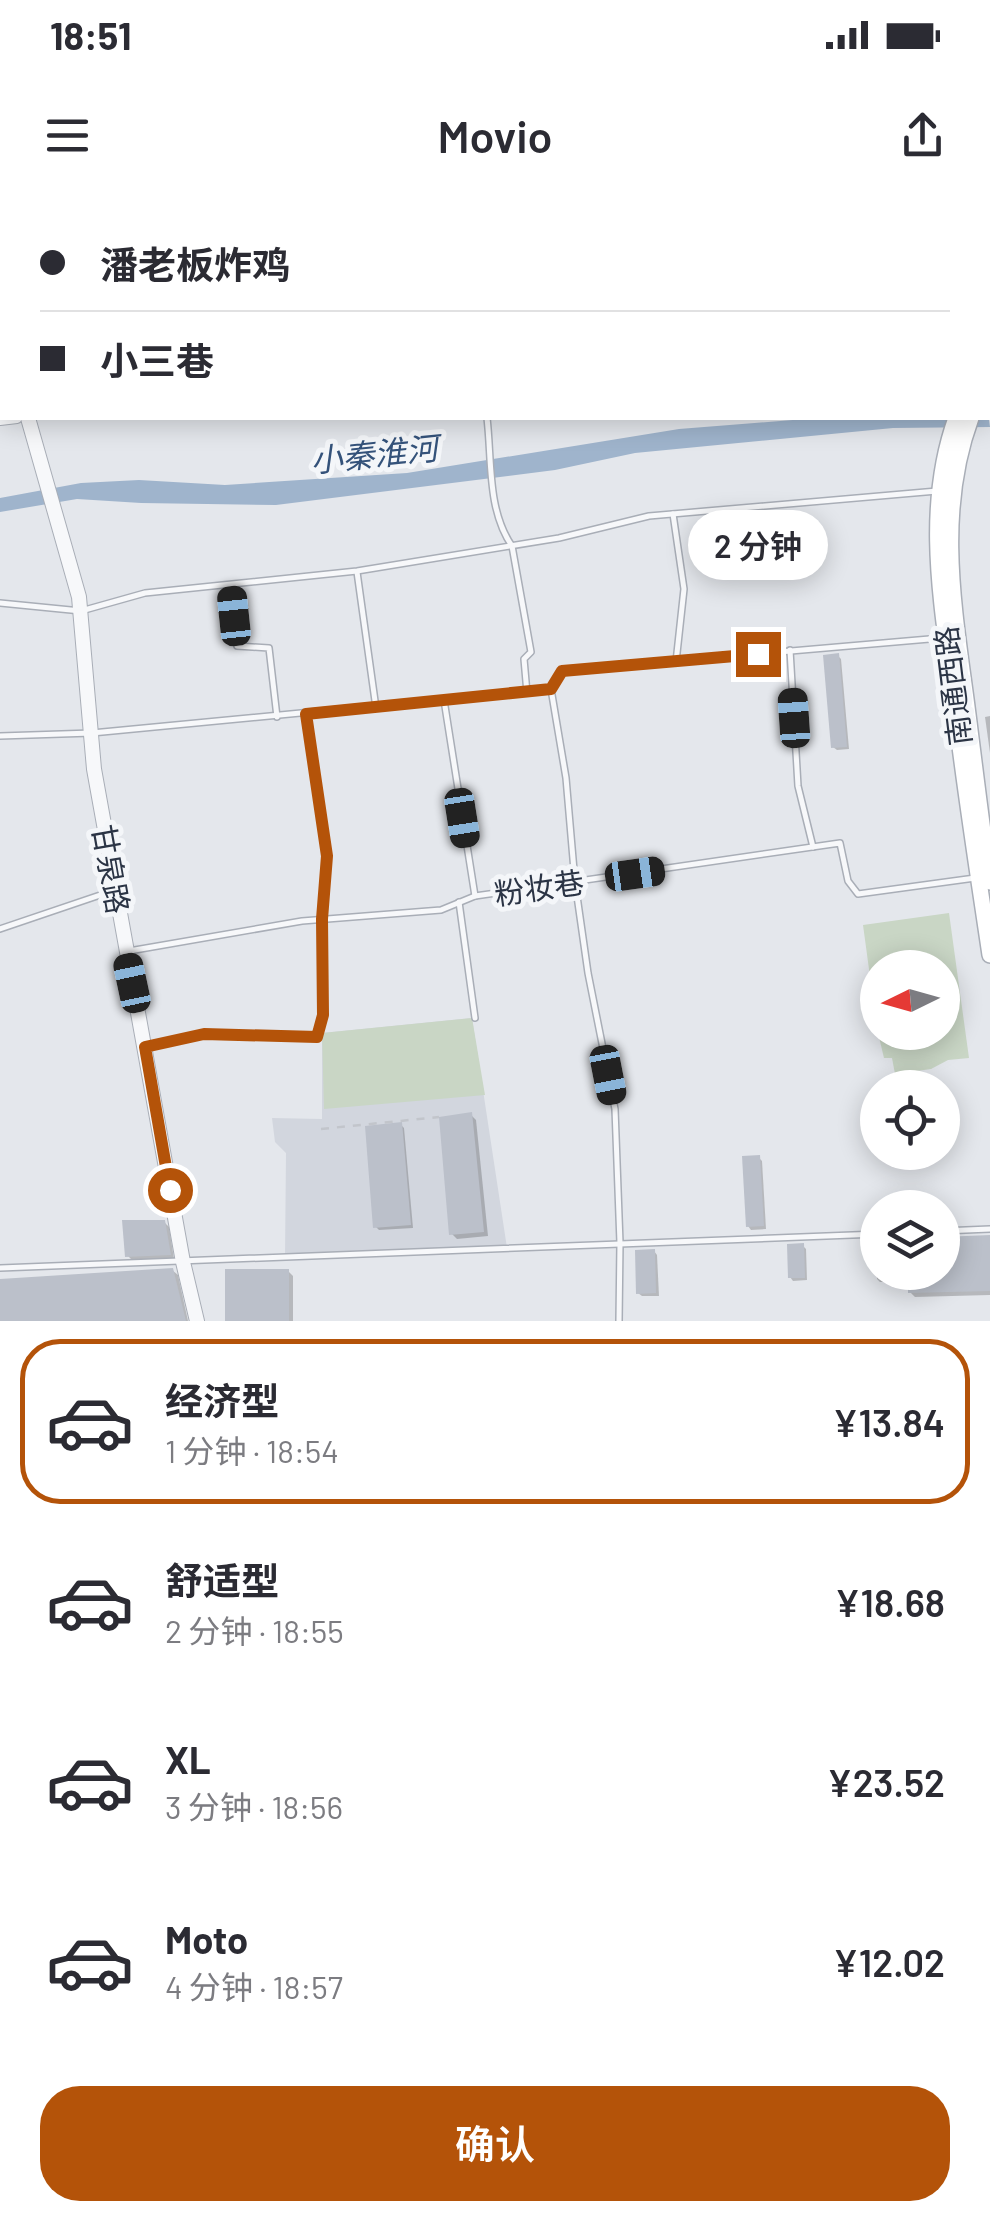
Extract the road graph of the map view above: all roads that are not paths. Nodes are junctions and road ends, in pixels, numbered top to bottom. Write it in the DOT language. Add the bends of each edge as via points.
graph roads {
  1 [pos="28,420"];
  2 [pos="487,420"];
  3 [pos="962,423"];
  4 [pos="939,491"];
  5 [pos="673,514"];
  6 [pos="512,546"];
  7 [pos="358,572"];
  8 [pos="231,585"];
  9 [pos="0,603"];
  10 [pos="81,611"];
  11 [pos="946,638"];
  12 [pos="790,650"];
  13 [pos="676,662"];
  14 [pos="551,689"];
  15 [pos="526,693"];
  16 [pos="444,700"];
  17 [pos="376,708"];
  18 [pos="306,714"];
  19 [pos="278,717"];
  20 [pos="92,733"];
  21 [pos="0,736"];
  22 [pos="813,847"];
  23 [pos="984,880"];
  24 [pos="575,882"];
  25 [pos="116,890"];
  26 [pos="474,896"];
  27 [pos="459,902"];
  28 [pos="322,919"];
  29 [pos="0,929"];
  30 [pos="126,952"];
  31 [pos="990,955"];
  32 [pos="476,1018"];
  33 [pos="145,1047"];
  34 [pos="990,1229"];
  35 [pos="960,1230"];
  36 [pos="860,1235"];
  37 [pos="620,1243"];
  38 [pos="183,1262"];
  39 [pos="0,1268"];
  40 [pos="197,1321"];
  41 [pos="619,1321"];
  1 -- 10 [label="street, 甘泉路"];
  2 -- 6 [label="lane" via="491,484"];
  3 -- 4 [label="main road, 南通西路"];
  3 -- 23 [label="main road, 南通西路" via="949,578"];
  4 -- 5 [label="lane"];
  4 -- 11 [label="main road, 南通西路"];
  5 -- 6 [label="lane"];
  5 -- 13 [label="lane" via="684,589"];
  6 -- 7 [label="lane"];
  6 -- 15 [label="lane" via="531,652 524,659"];
  7 -- 8 [label="lane"];
  7 -- 17 [label="lane"];
  8 -- 10 [label="lane" via="145,593"];
  8 -- 19 [label="lane" via="237,646 269,648"];
  9 -- 10 [label="lane"];
  10 -- 20 [label="street, 甘泉路"];
  11 -- 12 [label="lane"];
  11 -- 23 [label="main road, 南通西路"];
  12 -- 13 [label="lane"];
  12 -- 22 [label="lane" via="798,786"];
  13 -- 14 [label="lane" via="562,671"];
  14 -- 15 [label="lane"];
  14 -- 24 [label="lane"];
  15 -- 16 [label="lane"];
  16 -- 17 [label="lane"];
  16 -- 26 [label="lane"];
  17 -- 18 [label="lane"];
  18 -- 19 [label="lane"];
  18 -- 28 [label="lane" via="327,856"];
  19 -- 20 [label="lane"];
  20 -- 21 [label="lane"];
  20 -- 25 [label="street, 甘泉路"];
  22 -- 23 [label="lane" via="840,843 848,881 858,894"];
  22 -- 24 [label="lane, 粉妆巷"];
  23 -- 31 [label="main road, 南通西路"];
  24 -- 26 [label="lane, 粉妆巷"];
  24 -- 37 [label="lane" via="615,1109"];
  25 -- 29 [label="lane"];
  25 -- 30 [label="street, 甘泉路"];
  26 -- 27 [label="lane, 粉妆巷"];
  27 -- 28 [label="lane, 粉妆巷" via="441,910"];
  27 -- 32 [label="lane"];
  28 -- 30 [label="lane, 粉妆巷"];
  28 -- 33 [label="lane" via="323,1015 317,1037 204,1034"];
  30 -- 33 [label="street, 甘泉路"];
  33 -- 38 [label="street, 甘泉路"];
  34 -- 35 [label="lane"];
  36 -- 37 [label="lane"];
  37 -- 38 [label="lane"];
  37 -- 41 [label="lane"];
  38 -- 39 [label="lane"];
  38 -- 40 [label="street, 甘泉路"];
}
